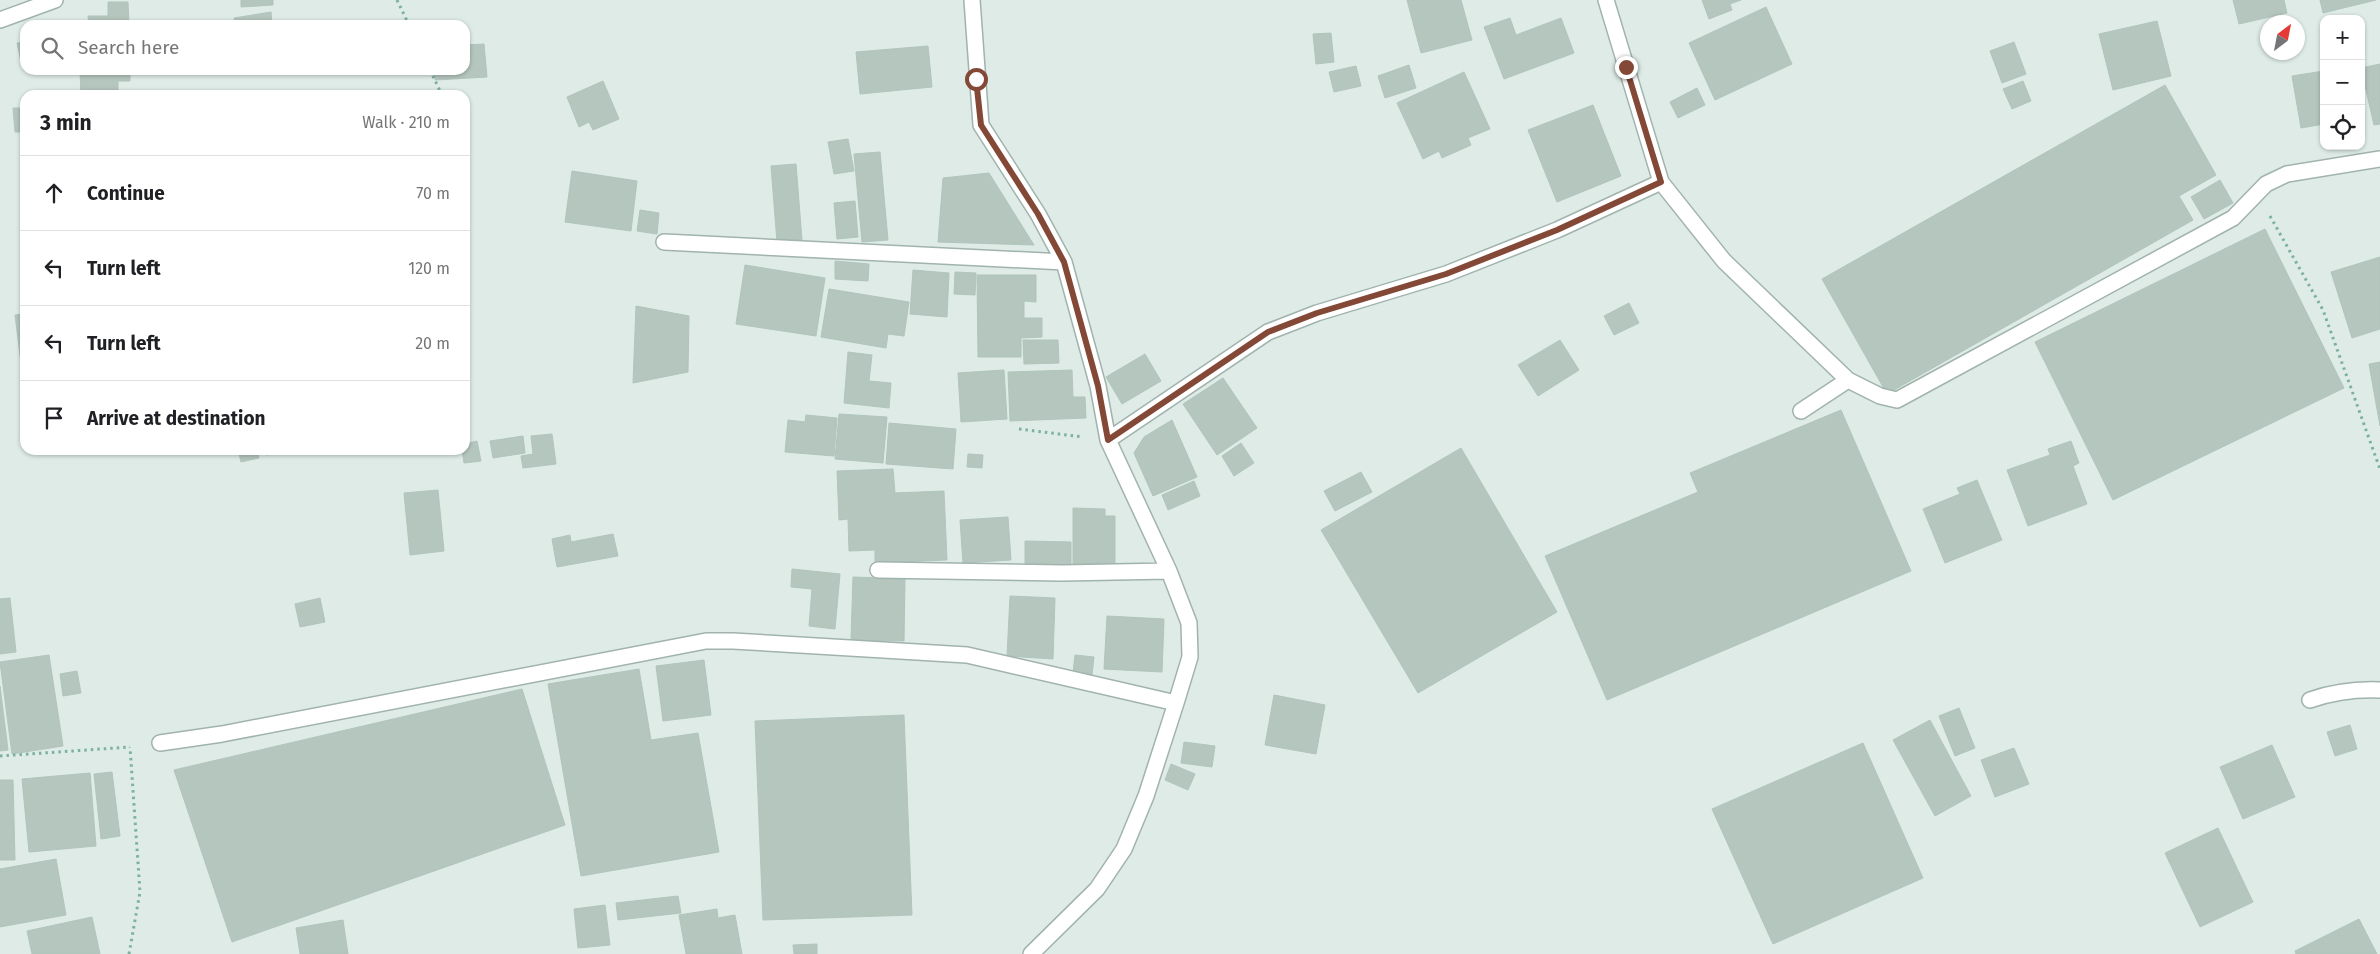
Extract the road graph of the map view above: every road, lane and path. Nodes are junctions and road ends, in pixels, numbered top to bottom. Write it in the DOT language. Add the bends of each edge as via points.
graph roads {
  1 [pos="55,0"];
  2 [pos="397,0"];
  3 [pos="972,0"];
  4 [pos="1606,0"];
  5 [pos="0,20"];
  6 [pos="407,20"];
  7 [pos="432,75"];
  8 [pos="440,90"];
  9 [pos="2380,159"];
  10 [pos="1661,182"];
  11 [pos="2258,194"];
  12 [pos="664,242"];
  13 [pos="1064,262"];
  14 [pos="1848,380"];
  15 [pos="1801,412"];
  16 [pos="1019,429"];
  17 [pos="1108,440"];
  18 [pos="2380,469"];
  19 [pos="878,570"];
  20 [pos="1170,572"];
  21 [pos="2380,690"];
  22 [pos="2310,700"];
  23 [pos="1176,703"];
  24 [pos="160,743"];
  25 [pos="130,747"];
  26 [pos="0,756"];
  27 [pos="129,954"];
  28 [pos="1031,954"];
  1 -- 5 [label="street"];
  2 -- 6 [label="path"];
  3 -- 13 [label="street" via="981,125 1038,214"];
  4 -- 10 [label="street"];
  7 -- 8 [label="path"];
  9 -- 11 [label="street" via="2287,174 2266,184"];
  10 -- 14 [label="street" via="1724,261"];
  10 -- 17 [label="street" via="1557,230 1446,274 1317,313 1268,332"];
  11 -- 14 [label="street" via="2233,218 1897,400 1880,396"];
  11 -- 18 [label="path" via="2323,310"];
  12 -- 13 [label="street"];
  13 -- 17 [label="street" via="1098,386"];
  14 -- 15 [label="street"];
  16 -- 17 [label="path"];
  17 -- 20 [label="street"];
  19 -- 20 [label="street"];
  20 -- 23 [label="street" via="1189,623 1190,657"];
  21 -- 22 [label="street" via="2357,689"];
  23 -- 24 [label="street" via="967,655 706,641 222,734"];
  23 -- 28 [label="street" via="1146,796 1124,849 1097,889"];
  24 -- 25 [label="path"];
  25 -- 26 [label="path"];
  25 -- 27 [label="path" via="140,892"];
}
